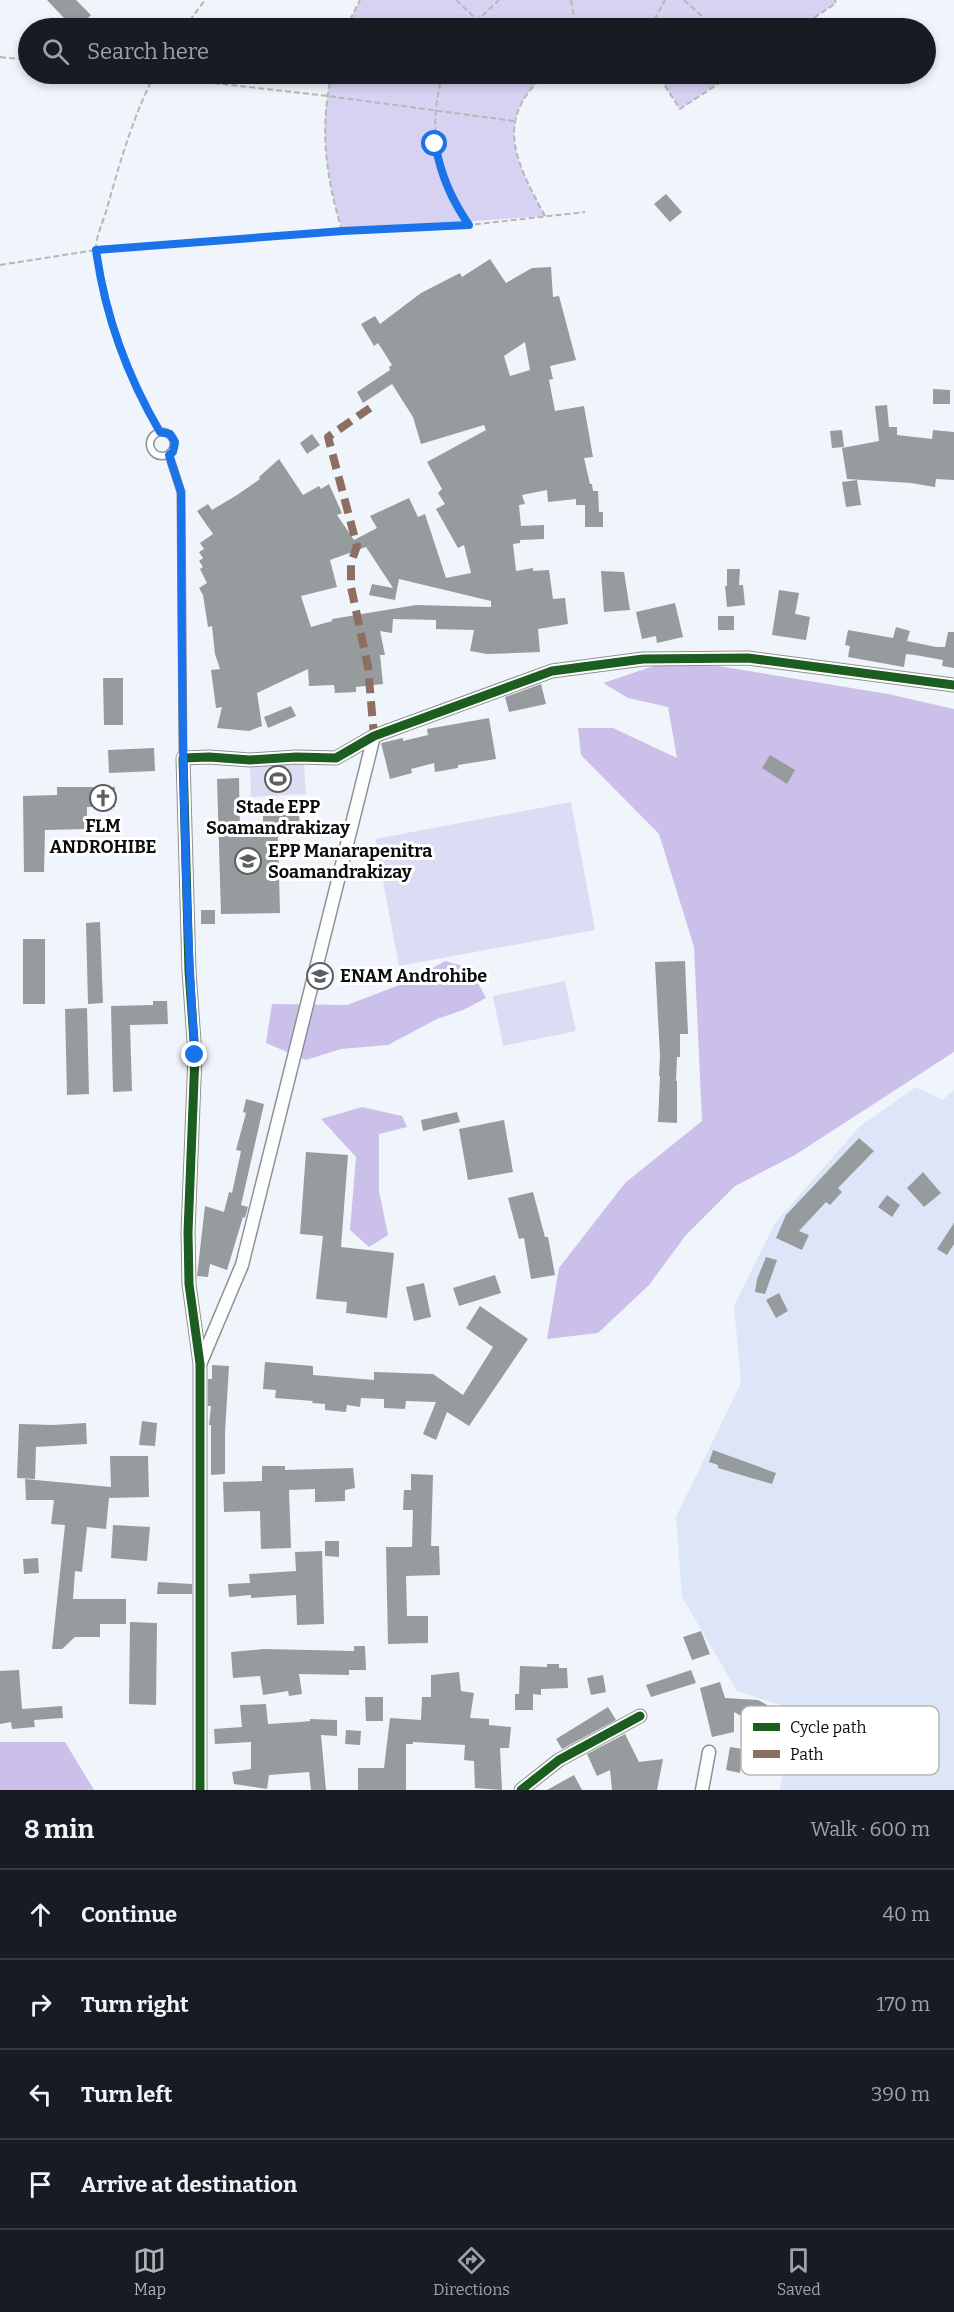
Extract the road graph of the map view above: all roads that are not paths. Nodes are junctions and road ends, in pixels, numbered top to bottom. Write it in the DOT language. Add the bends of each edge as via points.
graph roads {
  1 [pos="169,455"];
  2 [pos="954,685"];
  3 [pos="374,736"];
  4 [pos="183,759"];
  5 [pos="200,1364"];
  6 [pos="640,1716"];
  7 [pos="709,1752"];
  8 [pos="200,1790"];
  9 [pos="521,1790"];
  10 [pos="702,1790"];
  1 -- 1 [label="lane" via="160,456 152,451 152,437 160,432 173,437 175,447"];
  1 -- 4 [label="lane" via="181,492"];
  2 -- 3 [label="street" via="748,658 643,659 552,671"];
  3 -- 4 [label="street" via="336,758"];
  3 -- 5 [label="street" via="242,1265"];
  4 -- 5 [label="street" via="195,1055 188,1253"];
  5 -- 8 [label="street"];
  6 -- 9 [label="street" via="559,1760"];
  7 -- 10 [label="street"];
}
